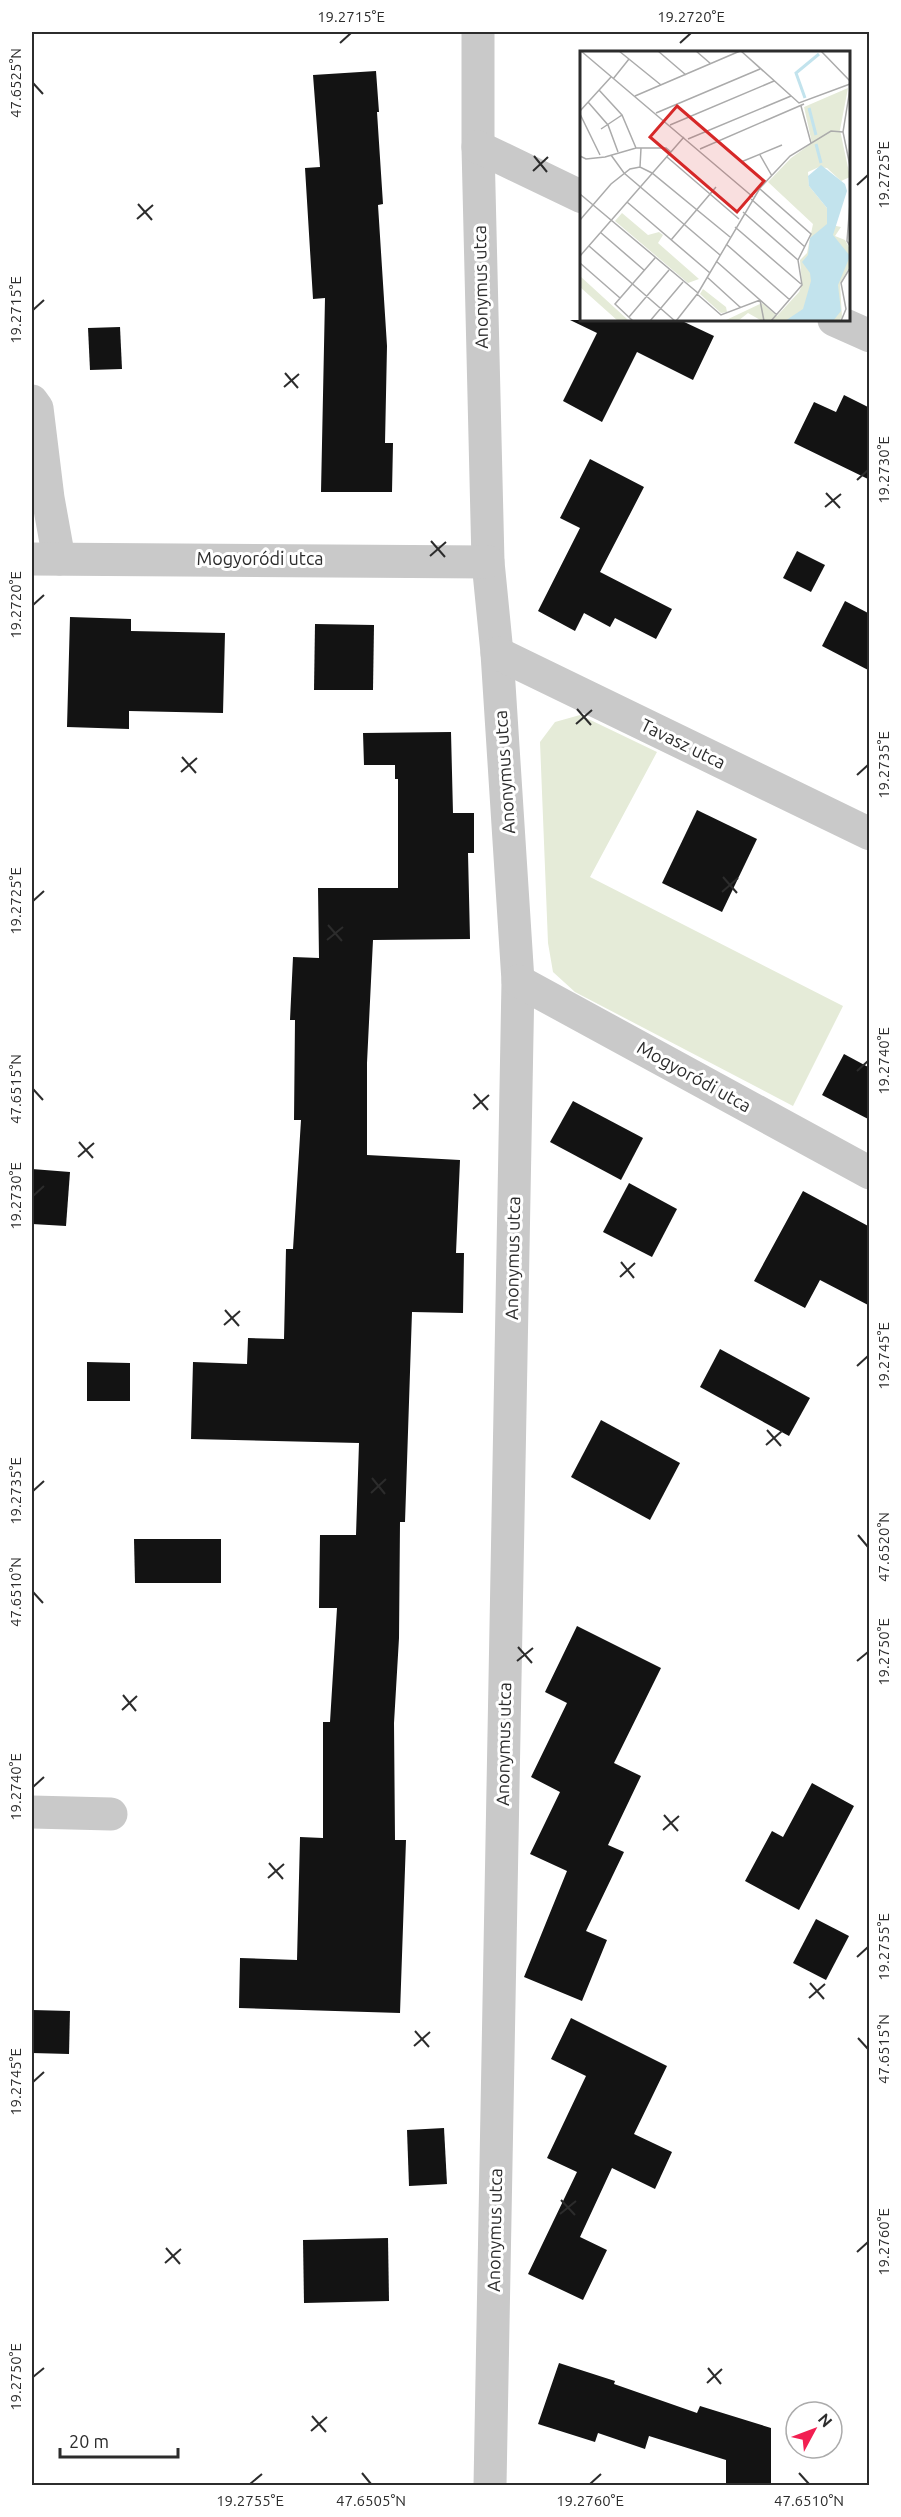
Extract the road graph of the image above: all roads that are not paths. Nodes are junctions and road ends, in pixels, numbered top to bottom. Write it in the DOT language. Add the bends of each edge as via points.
graph roads {
  1 [pos="478,32"];
  2 [pos="478,147"];
  3 [pos="580,196"];
  4 [pos="836,321"];
  5 [pos="870,336"];
  6 [pos="32,401"];
  7 [pos="45,559"];
  8 [pos="488,561"];
  9 [pos="497,653"];
  10 [pos="870,834"];
  11 [pos="518,981"];
  12 [pos="870,1173"];
  13 [pos="32,1812"];
  14 [pos="111,1814"];
  15 [pos="490,2486"];
  1 -- 2 [label="street, Anonymus utca"];
  2 -- 3 [label="street"];
  2 -- 8 [label="street, Anonymus utca"];
  4 -- 5 [label="street"];
  6 -- 7 [label="street" via="38,408 48,498"];
  7 -- 8 [label="street, Mogyoródi utca"];
  8 -- 9 [label="street, Anonymus utca"];
  9 -- 10 [label="street, Tavasz utca"];
  9 -- 11 [label="street, Anonymus utca"];
  11 -- 12 [label="street, Mogyoródi utca"];
  11 -- 15 [label="street, Anonymus utca"];
  13 -- 14 [label="street"];
}
